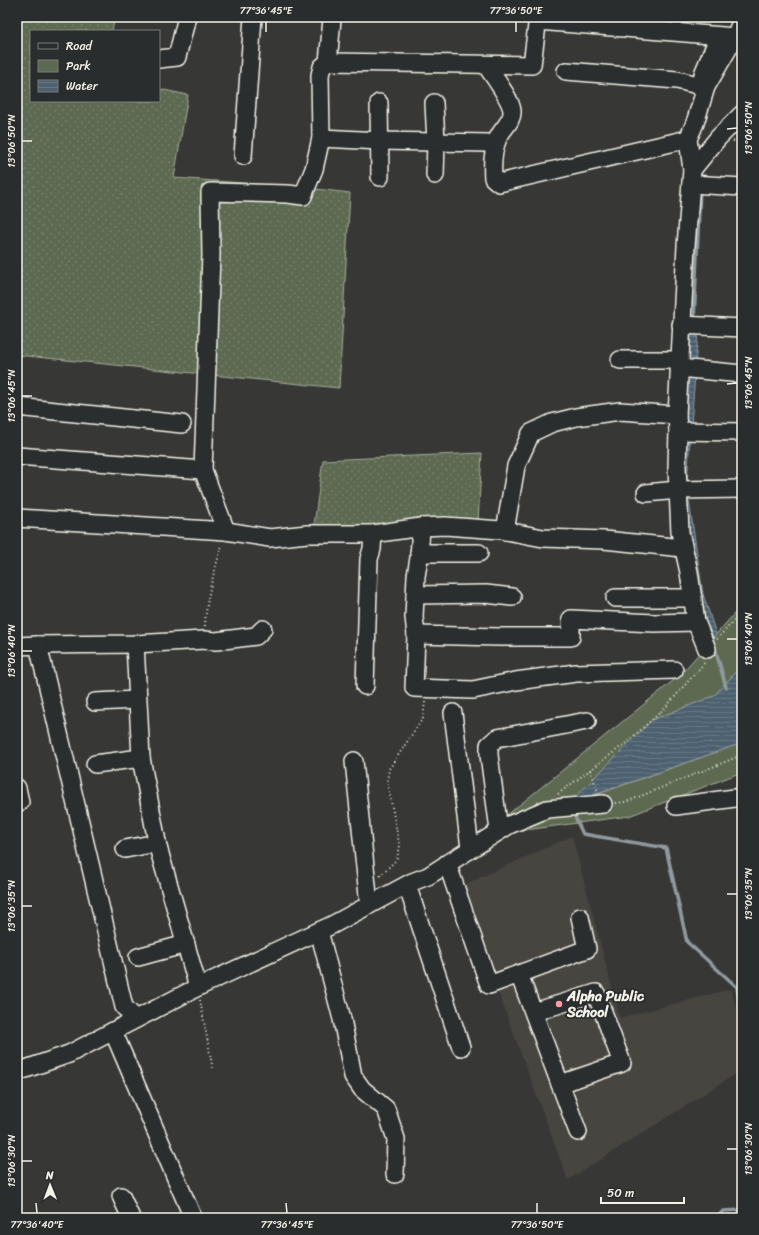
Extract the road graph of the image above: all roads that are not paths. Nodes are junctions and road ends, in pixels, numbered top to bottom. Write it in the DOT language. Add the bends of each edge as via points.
graph roads {
  1 [pos="186,17"];
  2 [pos="253,17"];
  3 [pos="742,18"];
  4 [pos="332,19"];
  5 [pos="538,19"];
  6 [pos="727,37"];
  7 [pos="160,59"];
  8 [pos="328,62"];
  9 [pos="486,65"];
  10 [pos="566,71"];
  11 [pos="702,86"];
  12 [pos="379,103"];
  13 [pos="434,103"];
  14 [pos="742,114"];
  15 [pos="321,138"];
  16 [pos="688,139"];
  17 [pos="380,141"];
  18 [pos="436,142"];
  19 [pos="488,143"];
  20 [pos="243,156"];
  21 [pos="435,176"];
  22 [pos="380,177"];
  23 [pos="692,177"];
  24 [pos="742,186"];
  25 [pos="681,325"];
  26 [pos="742,328"];
  27 [pos="620,360"];
  28 [pos="680,364"];
  29 [pos="742,374"];
  30 [pos="17,407"];
  31 [pos="678,423"];
  32 [pos="182,424"];
  33 [pos="742,432"];
  34 [pos="17,456"];
  35 [pos="203,470"];
  36 [pos="742,489"];
  37 [pos="678,490"];
  38 [pos="646,494"];
  39 [pos="17,518"];
  40 [pos="420,527"];
  41 [pos="226,531"];
  42 [pos="505,531"];
  43 [pos="373,534"];
  44 [pos="683,548"];
  45 [pos="419,553"];
  46 [pos="479,553"];
  47 [pos="415,595"];
  48 [pos="512,597"];
  49 [pos="615,598"];
  50 [pos="693,598"];
  51 [pos="696,622"];
  52 [pos="263,629"];
  53 [pos="416,635"];
  54 [pos="135,644"];
  55 [pos="38,645"];
  56 [pos="17,646"];
  57 [pos="707,649"];
  58 [pos="674,670"];
  59 [pos="366,686"];
  60 [pos="137,700"];
  61 [pos="96,702"];
  62 [pos="453,713"];
  63 [pos="587,721"];
  64 [pos="141,758"];
  65 [pos="354,761"];
  66 [pos="95,764"];
  67 [pos="742,798"];
  68 [pos="603,804"];
  69 [pos="676,806"];
  70 [pos="499,830"];
  71 [pos="157,843"];
  72 [pos="470,848"];
  73 [pos="125,849"];
  74 [pos="447,863"];
  75 [pos="407,885"];
  76 [pos="368,897"];
  77 [pos="580,917"];
  78 [pos="319,931"];
  79 [pos="186,944"];
  80 [pos="138,957"];
  81 [pos="519,974"];
  82 [pos="198,987"];
  83 [pos="534,1012"];
  84 [pos="136,1019"];
  85 [pos="113,1031"];
  86 [pos="460,1047"];
  87 [pos="17,1072"];
  88 [pos="560,1084"];
  89 [pos="578,1132"];
  90 [pos="395,1174"];
  91 [pos="121,1196"];
  92 [pos="131,1218"];
  93 [pos="193,1218"];
  1 -- 7 [label="street" via="177,56"];
  2 -- 20 [label="street"];
  3 -- 6 [label="street"];
  4 -- 8 [label="street"];
  5 -- 6 [label="street"];
  5 -- 9 [label="street" via="532,65"];
  6 -- 11 [label="street"];
  8 -- 9 [label="street"];
  8 -- 15 [label="street" via="322,67 320,75"];
  9 -- 16 [label="street" via="510,102 513,112 495,150 492,178 500,183"];
  10 -- 11 [label="street" via="677,80"];
  11 -- 16 [label="street" via="695,123"];
  12 -- 17 [label="street"];
  13 -- 18 [label="street"];
  14 -- 23 [label="street" via="718,138"];
  15 -- 17 [label="street"];
  15 -- 35 [label="street" via="314,170 303,196 210,192 211,255"];
  16 -- 23 [label="street"];
  17 -- 18 [label="street"];
  17 -- 22 [label="street"];
  18 -- 19 [label="street"];
  18 -- 21 [label="street"];
  23 -- 24 [label="street"];
  23 -- 25 [label="street"];
  25 -- 26 [label="street"];
  25 -- 28 [label="street"];
  27 -- 28 [label="street"];
  28 -- 29 [label="street"];
  28 -- 31 [label="street"];
  30 -- 32 [label="street"];
  31 -- 33 [label="street"];
  31 -- 37 [label="street"];
  31 -- 42 [label="street" via="620,411 552,422 531,433 516,466"];
  34 -- 35 [label="street"];
  35 -- 41 [label="street"];
  36 -- 37 [label="street"];
  37 -- 38 [label="street"];
  37 -- 44 [label="street"];
  39 -- 41 [label="street"];
  40 -- 42 [label="street" via="445,526"];
  40 -- 43 [label="street"];
  40 -- 45 [label="street"];
  41 -- 43 [label="street" via="270,538 307,534"];
  42 -- 44 [label="street" via="543,538 604,540"];
  43 -- 59 [label="street" via="369,559"];
  44 -- 50 [label="street"];
  45 -- 46 [label="street"];
  45 -- 47 [label="street"];
  47 -- 48 [label="street" via="486,594"];
  47 -- 53 [label="street"];
  49 -- 50 [label="street"];
  50 -- 51 [label="street"];
  51 -- 53 [label="street" via="654,623 571,619 571,637"];
  51 -- 57 [label="street"];
  52 -- 54 [label="street" via="256,636 216,641"];
  53 -- 58 [label="street" via="414,688 473,690 576,673"];
  54 -- 55 [label="street"];
  54 -- 60 [label="street"];
  55 -- 56 [label="street"];
  55 -- 84 [label="street" via="124,1007"];
  60 -- 61 [label="street"];
  60 -- 64 [label="street"];
  62 -- 72 [label="street"];
  63 -- 70 [label="street" via="497,738 490,745 489,755"];
  64 -- 66 [label="street"];
  64 -- 71 [label="street"];
  65 -- 76 [label="street"];
  67 -- 69 [label="street"];
  68 -- 70 [label="street" via="565,803 508,824"];
  70 -- 72 [label="street"];
  71 -- 73 [label="street"];
  71 -- 79 [label="street"];
  72 -- 74 [label="street"];
  74 -- 75 [label="street" via="428,876"];
  74 -- 81 [label="street" via="489,985"];
  75 -- 76 [label="street"];
  75 -- 86 [label="street"];
  76 -- 78 [label="street"];
  77 -- 81 [label="street" via="586,949"];
  78 -- 82 [label="street"];
  78 -- 90 [label="street" via="342,1019 353,1076 362,1088 386,1109 396,1139"];
  79 -- 80 [label="street"];
  79 -- 82 [label="street"];
  81 -- 83 [label="street"];
  82 -- 84 [label="street"];
  83 -- 88 [label="street"];
  83 -- 88 [label="street" via="596,993 622,1063"];
  84 -- 85 [label="street"];
  85 -- 87 [label="street" via="69,1054"];
  85 -- 93 [label="street"];
  88 -- 89 [label="street"];
  91 -- 92 [label="street"];
}
